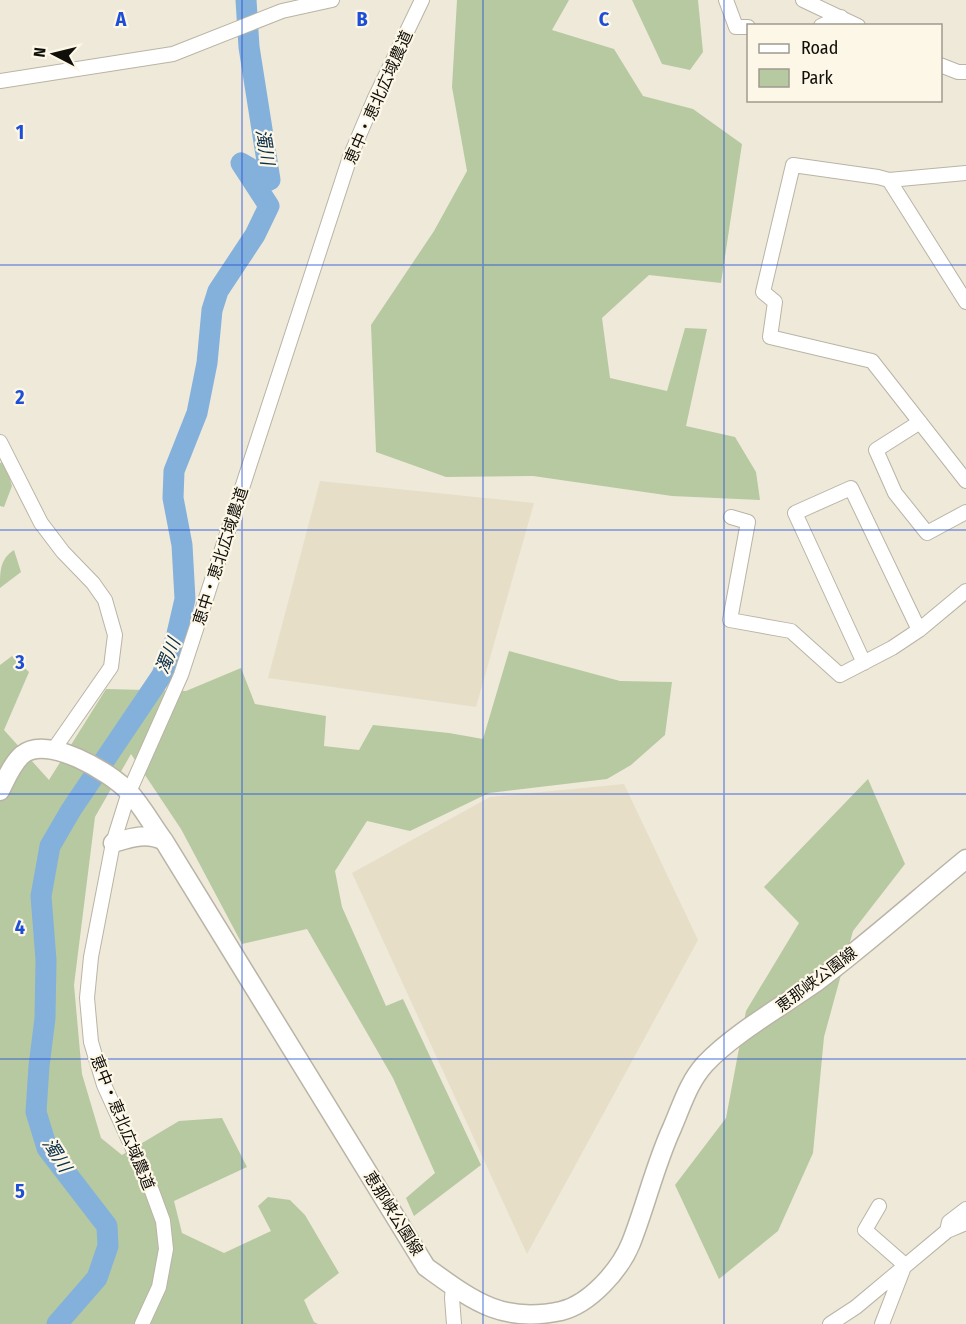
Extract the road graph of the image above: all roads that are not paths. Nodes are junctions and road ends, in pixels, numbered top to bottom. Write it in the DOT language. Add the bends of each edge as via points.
graph roads {
  1 [pos="332,0"];
  2 [pos="422,0"];
  3 [pos="726,0"];
  4 [pos="802,0"];
  5 [pos="841,17"];
  6 [pos="825,24"];
  7 [pos="854,24"];
  8 [pos="747,27"];
  9 [pos="942,66"];
  10 [pos="966,72"];
  11 [pos="0,81"];
  12 [pos="966,173"];
  13 [pos="889,180"];
  14 [pos="966,302"];
  15 [pos="920,422"];
  16 [pos="0,442"];
  17 [pos="966,481"];
  18 [pos="966,512"];
  19 [pos="731,518"];
  20 [pos="966,591"];
  21 [pos="919,630"];
  22 [pos="864,663"];
  23 [pos="54,749"];
  24 [pos="0,791"];
  25 [pos="129,792"];
  26 [pos="164,840"];
  27 [pos="113,843"];
  28 [pos="966,859"];
  29 [pos="879,1206"];
  30 [pos="966,1209"];
  31 [pos="966,1223"];
  32 [pos="947,1231"];
  33 [pos="904,1265"];
  34 [pos="453,1286"];
  35 [pos="505,1320"];
  36 [pos="142,1324"];
  37 [pos="454,1324"];
  38 [pos="830,1324"];
  39 [pos="882,1324"];
  1 -- 11 [label="street" via="282,11 173,54"];
  2 -- 25 [label="street, 恵中・恵北広域農道" via="350,157 181,675"];
  3 -- 8 [label="street" via="736,27"];
  4 -- 5 [label="street"];
  5 -- 6 [label="street"];
  5 -- 7 [label="street"];
  9 -- 10 [label="street"];
  12 -- 13 [label="street"];
  13 -- 14 [label="street"];
  13 -- 15 [label="street" via="793,165 764,292 775,302 770,337 872,361"];
  15 -- 17 [label="street"];
  15 -- 18 [label="street" via="876,450 895,493 927,533"];
  16 -- 23 [label="street" via="41,523 105,600 115,635 111,667"];
  19 -- 22 [label="street" via="748,522 730,620 791,631 840,675"];
  20 -- 21 [label="street"];
  21 -- 22 [label="street"];
  21 -- 22 [label="street" via="852,488 795,513"];
  23 -- 24 [label="main road, 恵那峡公園線" via="40,748 23,754"];
  23 -- 25 [label="main road, 恵那峡公園線" via="109,775"];
  25 -- 26 [label="main road, 恵那峡公園線"];
  25 -- 27 [label="street, 恵中・恵北広域農道"];
  26 -- 27 [label="main road" via="140,836"];
  26 -- 34 [label="main road, 恵那峡公園線" via="426,1267"];
  27 -- 36 [label="street, 恵中・恵北広域農道" via="87,998 91,1042 105,1085 163,1221 166,1249 159,1287"];
  28 -- 35 [label="main road, 恵那峡公園線" via="816,982 742,1033 694,1077 668,1134 630,1245 609,1278 593,1294 570,1309"];
  29 -- 33 [label="street" via="865,1230"];
  30 -- 32 [label="street" via="949,1222"];
  31 -- 32 [label="street"];
  32 -- 33 [label="street"];
  33 -- 38 [label="street"];
  33 -- 39 [label="street"];
  34 -- 35 [label="main road, 恵那峡公園線"];
  34 -- 37 [label="street"];
}
